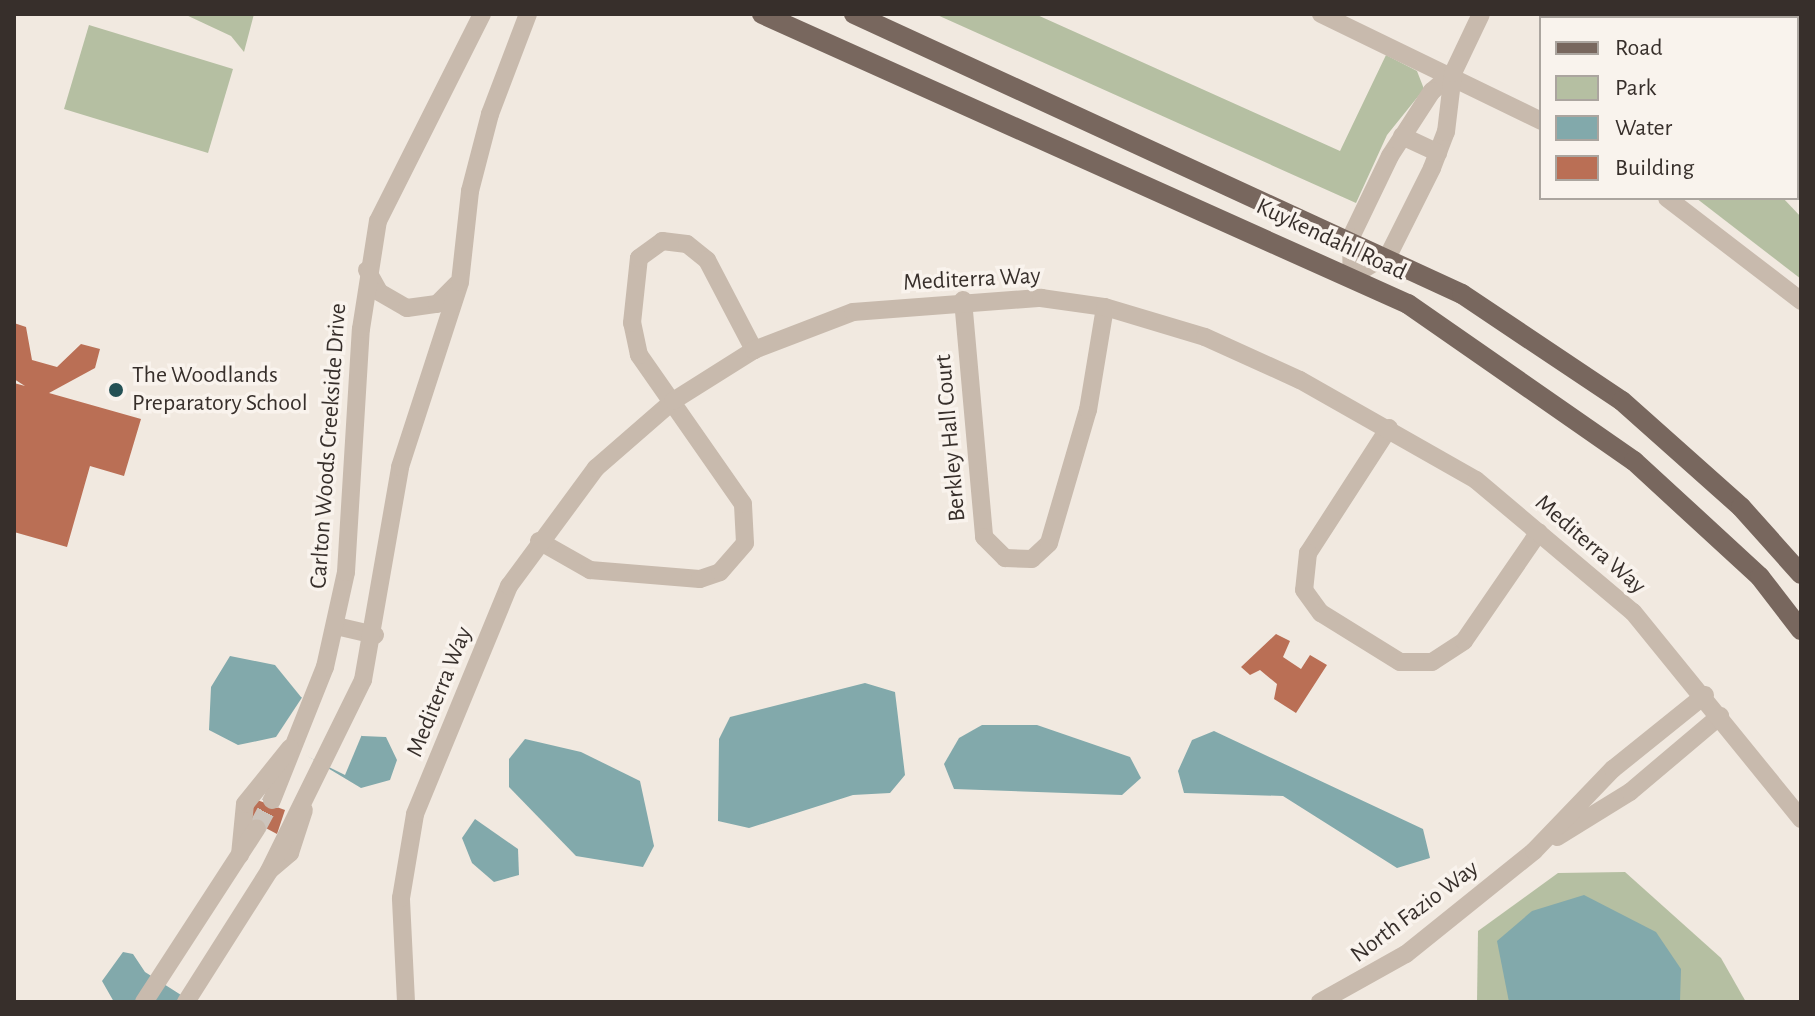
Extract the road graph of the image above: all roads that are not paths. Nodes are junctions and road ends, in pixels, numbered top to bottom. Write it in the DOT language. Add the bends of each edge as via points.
graph roads {
  1 [pos="482,14"];
  2 [pos="528,14"];
  3 [pos="762,14"];
  4 [pos="854,14"];
  5 [pos="1321,14"];
  6 [pos="1481,14"];
  7 [pos="1453,73"];
  8 [pos="1539,120"];
  9 [pos="1402,136"];
  10 [pos="1438,153"];
  11 [pos="1670,200"];
  12 [pos="1351,237"];
  13 [pos="1389,254"];
  14 [pos="367,270"];
  15 [pos="1352,276"];
  16 [pos="460,282"];
  17 [pos="963,300"];
  18 [pos="1801,301"];
  19 [pos="1105,307"];
  20 [pos="754,350"];
  21 [pos="673,401"];
  22 [pos="1389,428"];
  23 [pos="1539,532"];
  24 [pos="539,541"];
  25 [pos="1801,574"];
  26 [pos="336,626"];
  27 [pos="1801,630"];
  28 [pos="375,635"];
  29 [pos="1705,695"];
  30 [pos="1720,716"];
  31 [pos="290,748"];
  32 [pos="272,800"];
  33 [pos="1801,819"];
  34 [pos="257,828"];
  35 [pos="1534,851"];
  36 [pos="240,855"];
  37 [pos="269,871"];
  38 [pos="403,962"];
  39 [pos="144,1002"];
  40 [pos="186,1002"];
  41 [pos="406,1002"];
  42 [pos="420,1002"];
  43 [pos="1320,1002"];
  1 -- 14 [label="street, Carlton Woods Creekside Drive" via="392,180"];
  2 -- 16 [label="street" via="476,161"];
  3 -- 15 [label="main road, Kuykendahl Road"];
  4 -- 12 [label="main road, Kuykendahl Road"];
  5 -- 7 [label="street"];
  6 -- 7 [label="street"];
  7 -- 8 [label="street"];
  7 -- 9 [label="street"];
  7 -- 10 [label="street"];
  9 -- 10 [label="street"];
  9 -- 12 [label="street"];
  10 -- 13 [label="street"];
  11 -- 18 [label="street"];
  12 -- 13 [label="main road, Kuykendahl Road"];
  12 -- 15 [label="street"];
  13 -- 15 [label="street"];
  13 -- 25 [label="main road, Kuykendahl Road" via="1540,341 1622,401 1741,507"];
  14 -- 16 [label="street, Carlton Woods Creekside Drive" via="379,292 407,308 437,304"];
  14 -- 26 [label="street, Carlton Woods Creekside Drive"];
  15 -- 27 [label="main road, Kuykendahl Road" via="1485,353 1606,438 1760,577"];
  16 -- 28 [label="street" via="400,467"];
  17 -- 19 [label="street, Mediterra Way" via="1041,298"];
  17 -- 19 [label="street, Berkley Hall Court" via="984,537 1005,558 1032,559 1049,543 1088,410"];
  17 -- 20 [label="street, Mediterra Way" via="853,312"];
  19 -- 22 [label="street, Mediterra Way" via="1205,337"];
  20 -- 21 [label="street, Mediterra Way"];
  20 -- 21 [label="street" via="707,260 687,244 662,241 639,258 632,323 639,355"];
  21 -- 24 [label="street, Mediterra Way" via="596,468"];
  21 -- 24 [label="street" via="743,504 745,543 735,560 700,579 615,574 574,565"];
  22 -- 23 [label="street, Mediterra Way" via="1476,480"];
  22 -- 23 [label="street" via="1308,553 1304,590 1321,613 1400,662 1432,662 1464,641"];
  23 -- 29 [label="street, Mediterra Way" via="1633,612"];
  24 -- 38 [label="street, Mediterra Way" via="509,586 415,814 401,898"];
  26 -- 28 [label="street"];
  26 -- 31 [label="street, Carlton Woods Creekside Drive" via="314,702"];
  28 -- 37 [label="street" via="347,722 306,803 290,853"];
  29 -- 30 [label="street, Mediterra Way"];
  29 -- 35 [label="street, North Fazio Way" via="1613,769"];
  30 -- 33 [label="street, Mediterra Way"];
  30 -- 35 [label="street, North Fazio Way" via="1630,792"];
  31 -- 32 [label="street, Carlton Woods Creekside Drive"];
  31 -- 36 [label="street, Carlton Woods Creekside Drive" via="245,804"];
  34 -- 36 [label="street, Carlton Woods Creekside Drive"];
  35 -- 43 [label="street, North Fazio Way" via="1406,954"];
  36 -- 37 [label="street"];
  36 -- 39 [label="street, Carlton Woods Creekside Drive"];
  37 -- 40 [label="street"];
  38 -- 41 [label="street, Mediterra Way"];
  38 -- 42 [label="street, Mediterra Way"];
}
